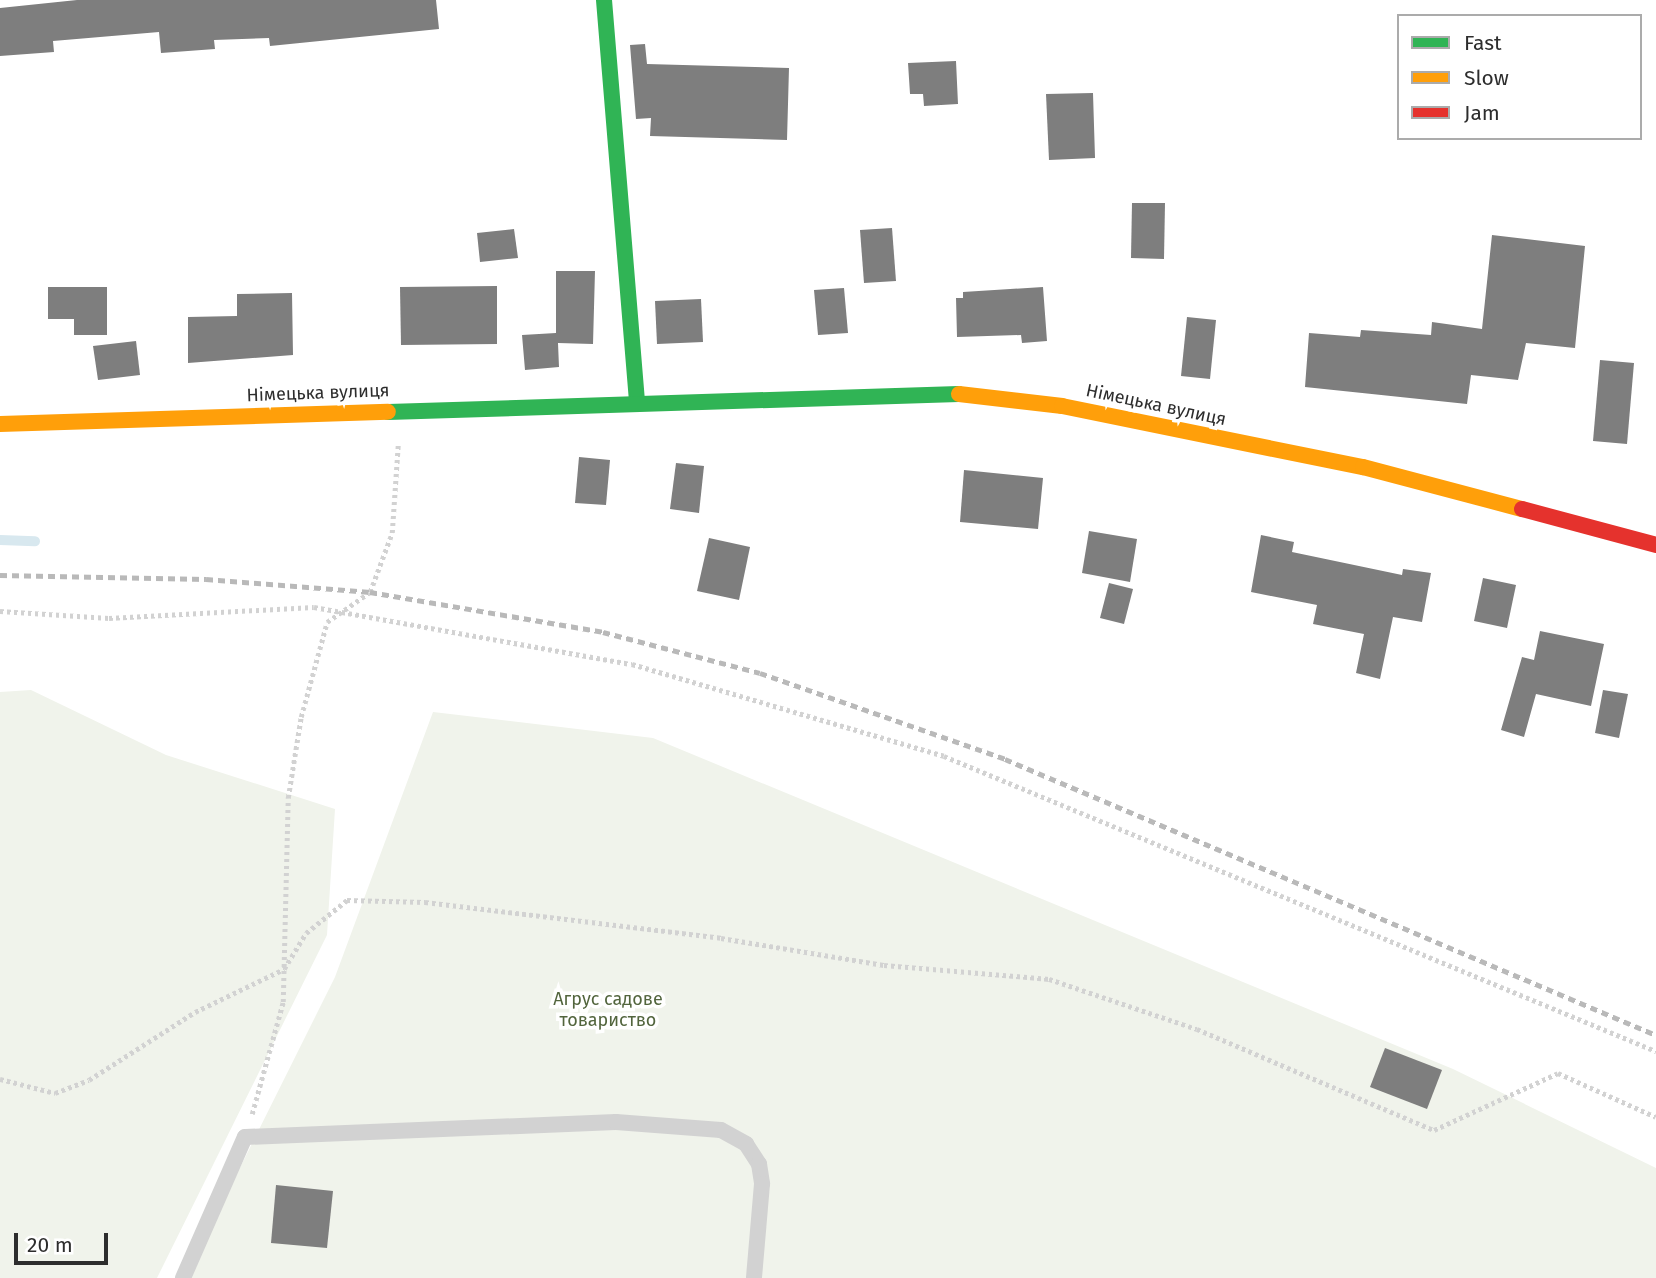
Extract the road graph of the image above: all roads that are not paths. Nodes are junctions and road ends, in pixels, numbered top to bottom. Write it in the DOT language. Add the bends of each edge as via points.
graph roads {
  1 [pos="604,0"];
  2 [pos="637,401"];
  3 [pos="0,424"];
  4 [pos="1656,545"];
  5 [pos="183,1278"];
  6 [pos="754,1278"];
  1 -- 2 [label="main road"];
  2 -- 3 [label="main road, Німецька вулиця"];
  2 -- 4 [label="main road, Німецька вулиця" via="971,394 1062,406 1363,467"];
  5 -- 6 [label="lane" via="246,1137 616,1122 721,1130 746,1143 759,1164"];
}
